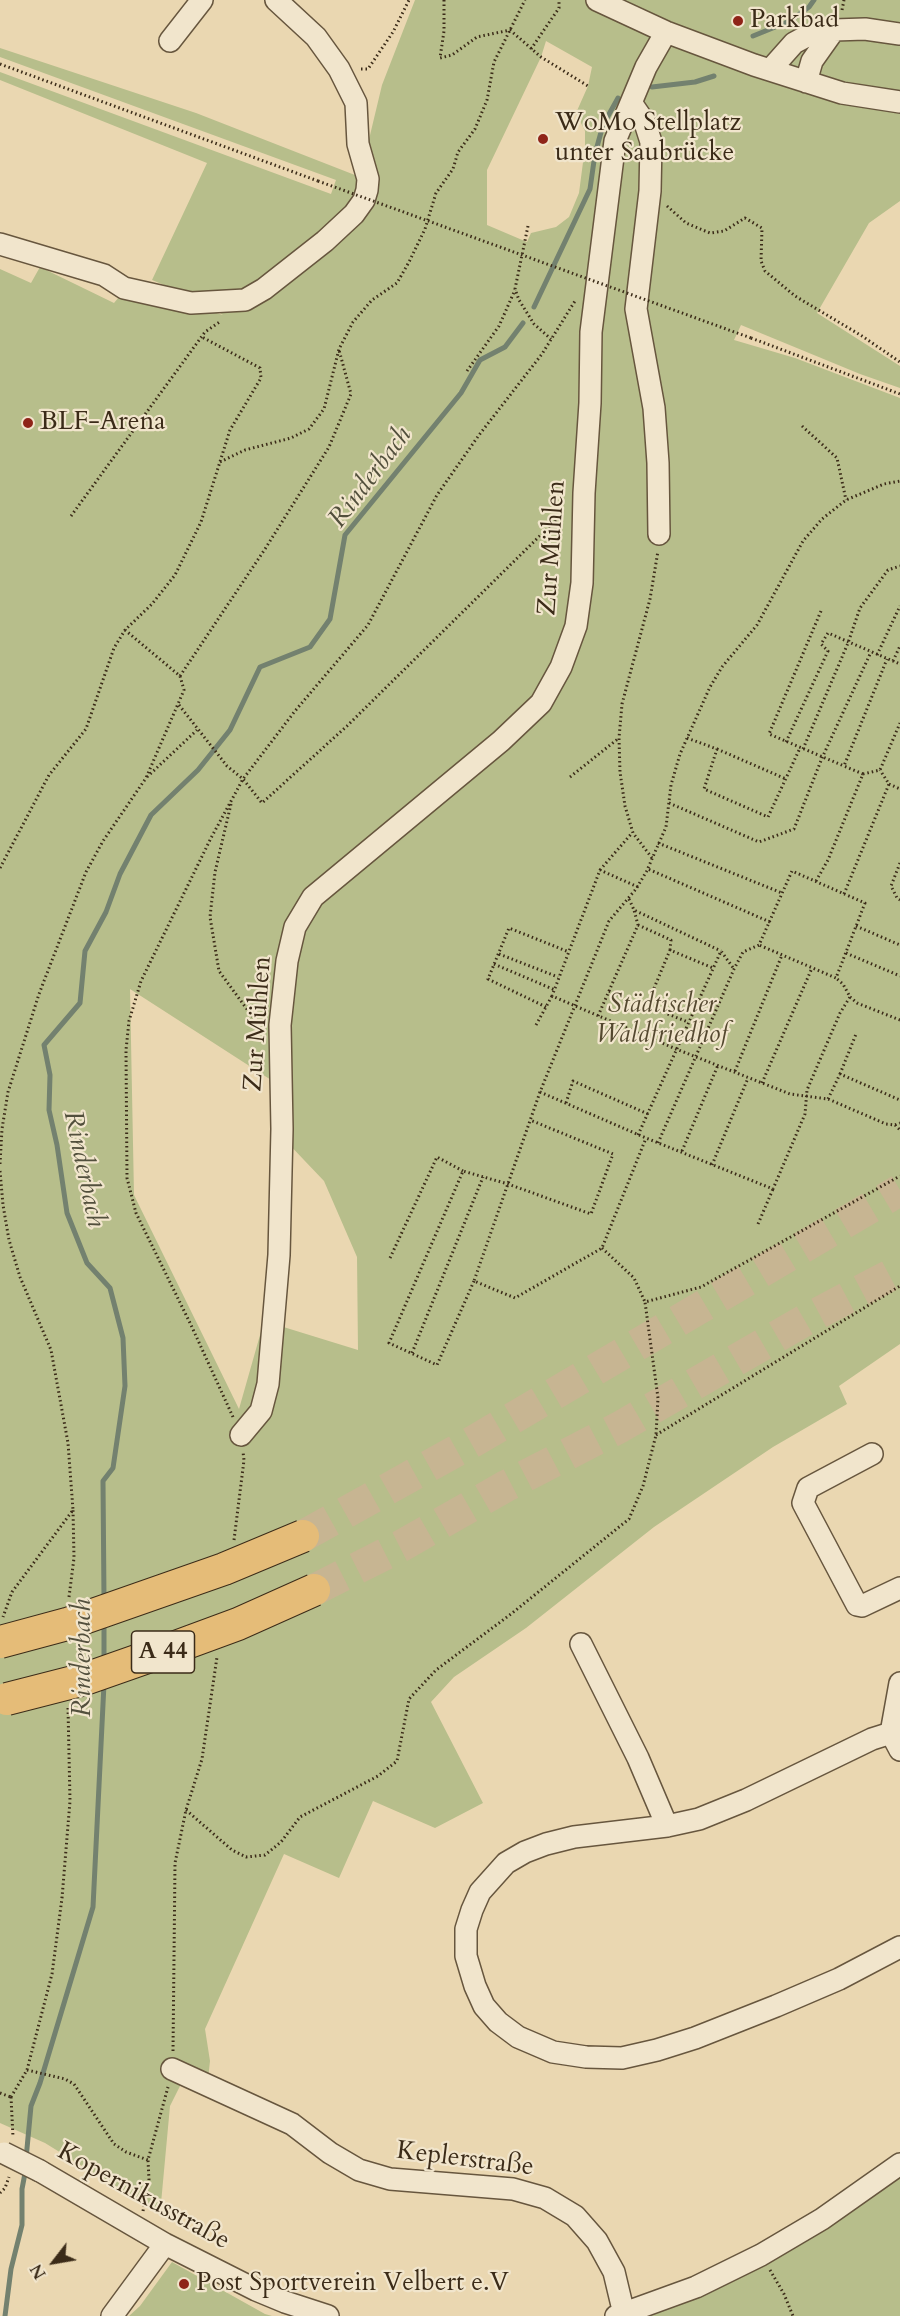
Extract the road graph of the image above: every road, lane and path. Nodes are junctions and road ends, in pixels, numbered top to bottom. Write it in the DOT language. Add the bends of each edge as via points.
graph roads {
  1 [pos="202,0"];
  2 [pos="276,0"];
  3 [pos="409,0"];
  4 [pos="444,0"];
  5 [pos="525,0"];
  6 [pos="559,0"];
  7 [pos="597,0"];
  8 [pos="844,0"];
  9 [pos="837,22"];
  10 [pos="510,30"];
  11 [pos="666,32"];
  12 [pos="900,34"];
  13 [pos="170,41"];
  14 [pos="531,49"];
  15 [pos="0,64"];
  16 [pos="358,69"];
  17 [pos="770,70"];
  18 [pos="806,82"];
  19 [pos="588,86"];
  20 [pos="900,102"];
  21 [pos="632,104"];
  22 [pos="650,191"];
  23 [pos="528,226"];
  24 [pos="0,244"];
  25 [pos="515,289"];
  26 [pos="595,292"];
  27 [pos="552,339"];
  28 [pos="339,349"];
  29 [pos="900,362"];
  30 [pos="467,371"];
  31 [pos="900,394"];
  32 [pos="802,426"];
  33 [pos="219,463"];
  34 [pos="900,481"];
  35 [pos="584,493"];
  36 [pos="846,500"];
  37 [pos="71,516"];
  38 [pos="659,534"];
  39 [pos="900,566"];
  40 [pos="900,606"];
  41 [pos="822,611"];
  42 [pos="125,630"];
  43 [pos="848,643"];
  44 [pos="900,646"];
  45 [pos="871,652"];
  46 [pos="877,655"];
  47 [pos="887,659"];
  48 [pos="893,661"];
  49 [pos="900,664"];
  50 [pos="180,676"];
  51 [pos="179,705"];
  52 [pos="900,723"];
  53 [pos="199,731"];
  54 [pos="619,738"];
  55 [pos="687,738"];
  56 [pos="786,742"];
  57 [pos="801,748"];
  58 [pos="717,749"];
  59 [pos="822,758"];
  60 [pos="844,766"];
  61 [pos="880,770"];
  62 [pos="863,774"];
  63 [pos="570,777"];
  64 [pos="146,778"];
  65 [pos="243,779"];
  66 [pos="786,779"];
  67 [pos="889,784"];
  68 [pos="900,789"];
  69 [pos="232,799"];
  70 [pos="669,803"];
  71 [pos="633,833"];
  72 [pos="658,843"];
  73 [pos="652,858"];
  74 [pos="900,863"];
  75 [pos="0,868"];
  76 [pos="648,869"];
  77 [pos="600,870"];
  78 [pos="816,881"];
  79 [pos="638,887"];
  80 [pos="782,893"];
  81 [pos="844,894"];
  82 [pos="629,898"];
  83 [pos="900,900"];
  84 [pos="634,910"];
  85 [pos="770,922"];
  86 [pos="638,925"];
  87 [pos="856,926"];
  88 [pos="759,945"];
  89 [pos="900,945"];
  90 [pos="670,950"];
  91 [pos="721,951"];
  92 [pos="569,952"];
  93 [pos="846,953"];
  94 [pos="499,954"];
  95 [pos="782,955"];
  96 [pos="494,964"];
  97 [pos="713,968"];
  98 [pos="812,968"];
  99 [pos="734,969"];
  100 [pos="900,976"];
  101 [pos="559,977"];
  102 [pos="836,978"];
  103 [pos="555,990"];
  104 [pos="609,991"];
  105 [pos="552,996"];
  106 [pos="850,997"];
  107 [pos="646,1005"];
  108 [pos="576,1006"];
  109 [pos="546,1007"];
  110 [pos="598,1016"];
  111 [pos="900,1020"];
  112 [pos="688,1022"];
  113 [pos="536,1025"];
  114 [pos="856,1034"];
  115 [pos="676,1049"];
  116 [pos="280,1052"];
  117 [pos="697,1058"];
  118 [pos="718,1065"];
  119 [pos="735,1071"];
  120 [pos="840,1074"];
  121 [pos="748,1078"];
  122 [pos="762,1083"];
  123 [pos="540,1092"];
  124 [pos="807,1098"];
  125 [pos="828,1099"];
  126 [pos="900,1100"];
  127 [pos="566,1103"];
  128 [pos="648,1114"];
  129 [pos="530,1120"];
  130 [pos="900,1123"];
  131 [pos="895,1125"];
  132 [pos="900,1130"];
  133 [pos="638,1135"];
  134 [pos="646,1138"];
  135 [pos="658,1143"];
  136 [pos="682,1151"];
  137 [pos="0,1164"];
  138 [pos="712,1165"];
  139 [pos="0,1171"];
  140 [pos="464,1171"];
  141 [pos="483,1176"];
  142 [pos="900,1176"];
  143 [pos="508,1184"];
  144 [pos="773,1189"];
  145 [pos="758,1224"];
  146 [pos="602,1248"];
  147 [pos="390,1258"];
  148 [pos="474,1281"];
  149 [pos="900,1286"];
  150 [pos="645,1302"];
  151 [pos="412,1353"];
  152 [pos="241,1435"];
  153 [pos="656,1436"];
  154 [pos="872,1454"];
  155 [pos="73,1510"];
  156 [pos="303,1536"];
  157 [pos="900,1588"];
  158 [pos="314,1590"];
  159 [pos="68,1613"];
  160 [pos="0,1618"];
  161 [pos="0,1626"];
  162 [pos="0,1642"];
  163 [pos="581,1644"];
  164 [pos="900,1683"];
  165 [pos="7,1699"];
  166 [pos="68,1701"];
  167 [pos="896,1741"];
  168 [pos="667,1826"];
  169 [pos="900,1947"];
  170 [pos="172,2068"];
  171 [pos="29,2070"];
  172 [pos="0,2092"];
  173 [pos="2,2152"];
  174 [pos="148,2160"];
  175 [pos="900,2164"];
  176 [pos="135,2226"];
  177 [pos="165,2244"];
  178 [pos="761,2255"];
  179 [pos="620,2315"];
  180 [pos="112,2316"];
  181 [pos="328,2316"];
  182 [pos="793,2316"];
  1 -- 13 [label="street"];
  2 -- 24 [label="street" via="316,37 339,69 356,103 358,144 368,179 364,200 325,241 245,300 191,303 124,288 104,275"];
  3 -- 16 [label="path" via="368,69"];
  4 -- 10 [label="path" via="440,58 453,55 477,37"];
  5 -- 10 [label="path"];
  6 -- 14 [label="path" via="559,8"];
  7 -- 11 [label="street"];
  8 -- 9 [label="path"];
  9 -- 12 [label="street"];
  9 -- 17 [label="street" via="801,40"];
  9 -- 18 [label="street" via="812,61"];
  10 -- 14 [label="path"];
  10 -- 28 [label="path" via="494,62 487,100 475,129 436,193 409,262 397,284 372,300 352,322"];
  11 -- 17 [label="street"];
  11 -- 21 [label="street, Zur Mühlen" via="646,67"];
  14 -- 19 [label="path"];
  15 -- 31 [label="path, bridge"];
  17 -- 18 [label="street"];
  18 -- 20 [label="street" via="842,93"];
  21 -- 22 [label="street" via="645,123 651,142"];
  21 -- 26 [label="street, Zur Mühlen" via="615,141"];
  22 -- 29 [label="path" via="686,223 700,230 724,231 745,218 762,228 761,261 765,271 795,296"];
  22 -- 38 [label="street" via="636,309 654,408"];
  23 -- 25 [label="path"];
  25 -- 27 [label="path" via="534,324"];
  25 -- 30 [label="path" via="499,326"];
  26 -- 27 [label="path" via="582,295 574,303"];
  26 -- 35 [label="street, Zur Mühlen"];
  27 -- 65 [label="path" via="437,495 368,625"];
  28 -- 33 [label="path" via="324,409 309,429"];
  28 -- 50 [label="path" via="351,394 329,447"];
  32 -- 36 [label="path" via="837,458"];
  33 -- 37 [label="path" via="230,430 261,378 260,368 202,337"];
  33 -- 42 [label="path" via="201,522 175,575"];
  34 -- 36 [label="path"];
  35 -- 65 [label="path" via="347,726 262,803"];
  35 -- 116 [label="street, Zur Mühlen" via="582,583 576,626 561,667 541,703 501,741 314,897 295,927 287,961"];
  36 -- 55 [label="path" via="803,541 757,625 716,677"];
  38 -- 54 [label="path" via="650,599 622,704"];
  39 -- 43 [label="path" via="888,570 860,608"];
  40 -- 46 [label="path"];
  41 -- 56 [label="path" via="769,734"];
  42 -- 50 [label="path"];
  42 -- 75 [label="path" via="114,648 86,729 49,775"];
  43 -- 45 [label="path"];
  43 -- 56 [label="path" via="828,633 821,644 828,651"];
  43 -- 57 [label="path"];
  44 -- 48 [label="path"];
  45 -- 46 [label="path"];
  45 -- 59 [label="path"];
  46 -- 47 [label="path"];
  47 -- 48 [label="path"];
  47 -- 60 [label="path"];
  48 -- 49 [label="path"];
  50 -- 51 [label="path" via="184,690"];
  51 -- 53 [label="path"];
  51 -- 64 [label="path"];
  52 -- 61 [label="path"];
  53 -- 64 [label="path"];
  53 -- 65 [label="path"];
  54 -- 63 [label="path"];
  54 -- 71 [label="path" via="625,806"];
  55 -- 58 [label="path"];
  55 -- 70 [label="path"];
  56 -- 57 [label="path"];
  57 -- 59 [label="path"];
  57 -- 66 [label="path"];
  58 -- 66 [label="path"];
  58 -- 66 [label="path" via="704,789 768,817"];
  59 -- 60 [label="path"];
  59 -- 70 [label="path" via="794,829 759,842"];
  60 -- 62 [label="path"];
  61 -- 62 [label="path"];
  61 -- 67 [label="path"];
  62 -- 78 [label="path"];
  64 -- 137 [label="path" via="94,855 39,994 8,1092"];
  65 -- 69 [label="path"];
  67 -- 68 [label="path"];
  67 -- 81 [label="path"];
  69 -- 116 [label="path" via="215,872 210,917 219,971"];
  69 -- 152 [label="path" via="141,981 129,1021 127,1178 136,1213"];
  70 -- 72 [label="path" via="666,827"];
  71 -- 73 [label="path"];
  71 -- 77 [label="path"];
  72 -- 73 [label="path"];
  72 -- 80 [label="path"];
  73 -- 76 [label="path"];
  74 -- 83 [label="path" via="891,886"];
  76 -- 79 [label="path"];
  76 -- 85 [label="path"];
  77 -- 79 [label="path"];
  77 -- 92 [label="path"];
  78 -- 80 [label="path" via="792,871"];
  78 -- 81 [label="path"];
  79 -- 82 [label="path"];
  80 -- 85 [label="path"];
  81 -- 87 [label="path" via="866,903"];
  82 -- 84 [label="path"];
  82 -- 108 [label="path" via="609,921"];
  84 -- 86 [label="path"];
  84 -- 91 [label="path"];
  85 -- 88 [label="path"];
  86 -- 90 [label="path" via="671,940"];
  86 -- 104 [label="path"];
  87 -- 89 [label="path"];
  87 -- 93 [label="path"];
  88 -- 95 [label="path"];
  88 -- 99 [label="path" via="743,952"];
  90 -- 97 [label="path"];
  90 -- 107 [label="path"];
  91 -- 97 [label="path"];
  91 -- 99 [label="path"];
  92 -- 94 [label="path" via="509,928"];
  92 -- 101 [label="path"];
  93 -- 100 [label="path"];
  93 -- 102 [label="path"];
  94 -- 96 [label="path"];
  94 -- 101 [label="path"];
  95 -- 98 [label="path"];
  95 -- 119 [label="path"];
  96 -- 103 [label="path"];
  96 -- 109 [label="path" via="488,979"];
  97 -- 112 [label="path"];
  98 -- 102 [label="path"];
  98 -- 122 [label="path"];
  99 -- 117 [label="path"];
  101 -- 103 [label="path"];
  102 -- 106 [label="path"];
  103 -- 105 [label="path"];
  104 -- 107 [label="path"];
  104 -- 110 [label="path"];
  105 -- 108 [label="path"];
  105 -- 109 [label="path"];
  106 -- 111 [label="path"];
  106 -- 124 [label="path" via="807,1090"];
  107 -- 112 [label="path"];
  108 -- 110 [label="path"];
  108 -- 123 [label="path"];
  109 -- 113 [label="path"];
  110 -- 115 [label="path"];
  112 -- 115 [label="path"];
  114 -- 120 [label="path"];
  115 -- 117 [label="path"];
  115 -- 128 [label="path"];
  116 -- 152 [label="street, Zur Mühlen" via="280,1234 268,1384 261,1411"];
  117 -- 118 [label="path"];
  117 -- 135 [label="path"];
  118 -- 119 [label="path"];
  118 -- 136 [label="path"];
  119 -- 121 [label="path"];
  120 -- 125 [label="path"];
  120 -- 126 [label="path"];
  121 -- 122 [label="path"];
  121 -- 138 [label="path"];
  122 -- 124 [label="path"];
  123 -- 127 [label="path"];
  123 -- 129 [label="path"];
  124 -- 125 [label="path"];
  124 -- 144 [label="path" via="805,1114"];
  125 -- 131 [label="path"];
  127 -- 128 [label="path" via="573,1081"];
  127 -- 133 [label="path"];
  128 -- 133 [label="path"];
  129 -- 143 [label="path"];
  129 -- 143 [label="path" via="613,1154 591,1214"];
  130 -- 131 [label="path"];
  131 -- 132 [label="path"];
  133 -- 134 [label="path"];
  134 -- 135 [label="path"];
  134 -- 146 [label="path"];
  135 -- 136 [label="path"];
  136 -- 138 [label="path"];
  138 -- 144 [label="path"];
  139 -- 155 [label="path" via="9,1240 20,1278 51,1350 68,1443"];
  140 -- 141 [label="path"];
  140 -- 147 [label="path" via="437,1157"];
  140 -- 151 [label="path" via="389,1343"];
  141 -- 143 [label="path"];
  141 -- 151 [label="path"];
  142 -- 150 [label="path" via="700,1287"];
  143 -- 148 [label="path"];
  144 -- 145 [label="path"];
  146 -- 148 [label="path" via="515,1298"];
  146 -- 150 [label="path" via="634,1278"];
  148 -- 151 [label="path" via="437,1365"];
  149 -- 153 [label="path"];
  150 -- 153 [label="path" via="658,1398"];
  153 -- 170 [label="path" via="643,1486 629,1519 436,1670 408,1699 397,1761 378,1776 300,1817 265,1855 246,1857 232,1850 186,1810 175,1863"];
  154 -- 157 [label="street" via="808,1488 803,1503 857,1605"];
  155 -- 159 [label="path" via="74,1558"];
  155 -- 161 [label="path" via="12,1592"];
  156 -- 159 [label="highway, A 44, bridge" via="224,1569"];
  158 -- 165 [label="highway, A 44, bridge" via="162,1652"];
  159 -- 160 [label="highway"];
  159 -- 162 [label="highway, A 44, bridge"];
  163 -- 168 [label="street"];
  164 -- 167 [label="street"];
  166 -- 171 [label="path" via="70,1801 62,1898 52,1974"];
  167 -- 168 [label="street" via="872,1739 746,1800 699,1819"];
  168 -- 169 [label="street" via="603,1832 546,1844 506,1863 480,1892 466,1929 466,1956 474,1986 498,2022 518,2037 553,2052 622,2058 695,2038 766,2010 839,1979"];
  170 -- 174 [label="path"];
  170 -- 179 [label="street, Keplerstraße" via="292,2124 359,2170 390,2179 513,2189 545,2198 575,2216 608,2258"];
  171 -- 172 [label="path" via="11,2097"];
  171 -- 174 [label="path" via="74,2084 114,2144"];
  173 -- 176 [label="street, Kopernikusstraße, bridge"];
  174 -- 176 [label="path" via="145,2207"];
  175 -- 178 [label="street" via="822,2219"];
  176 -- 177 [label="street, Kopernikusstraße"];
  177 -- 180 [label="street"];
  177 -- 181 [label="street, Kopernikusstraße" via="256,2290"];
  178 -- 179 [label="street" via="696,2287"];
  178 -- 182 [label="path"];
}
